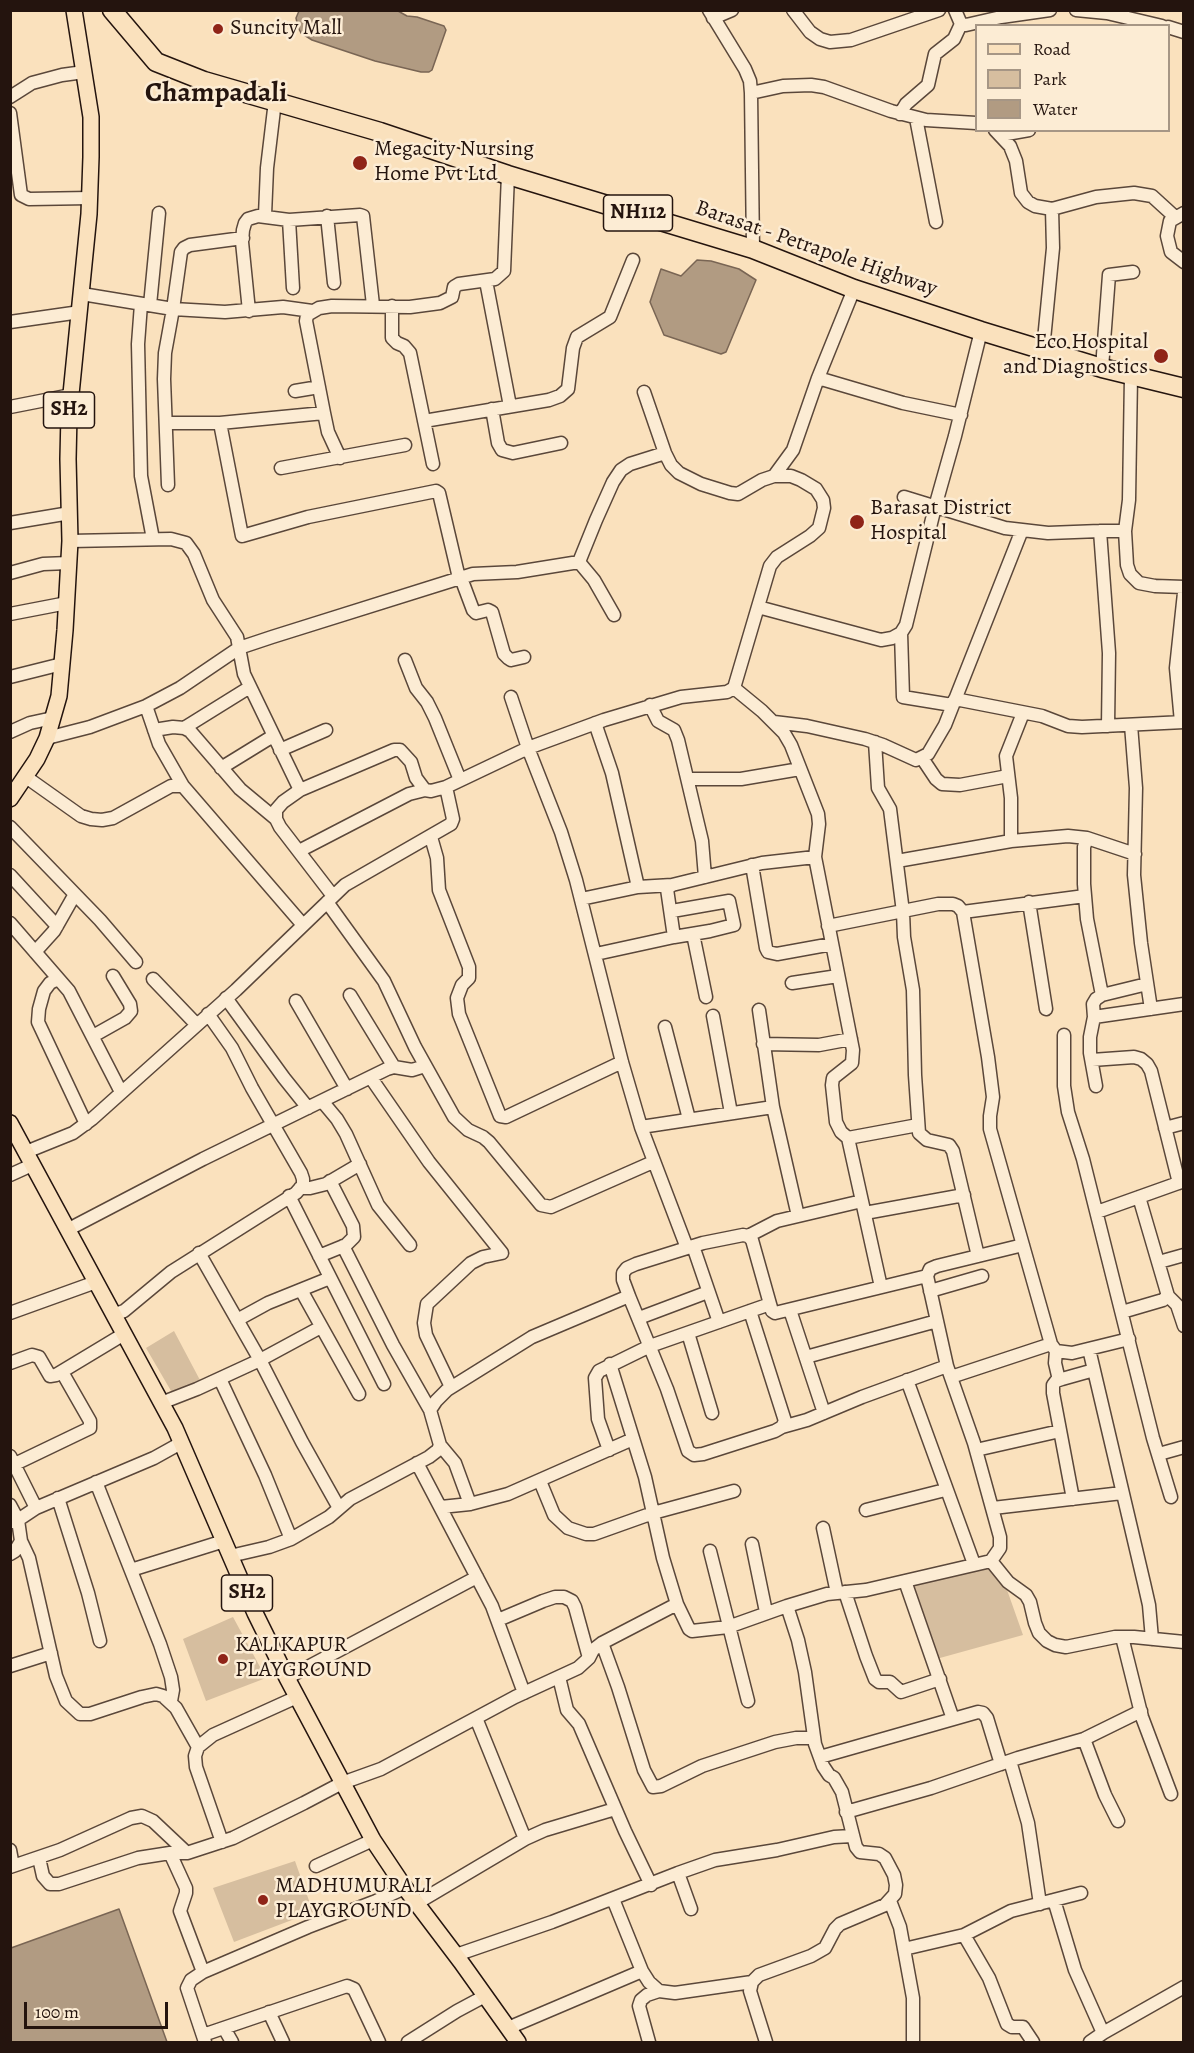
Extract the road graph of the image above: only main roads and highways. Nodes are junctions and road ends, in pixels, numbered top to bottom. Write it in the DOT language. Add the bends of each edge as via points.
graph roads {
  1 [pos="74,10"];
  2 [pos="112,10"];
  3 [pos="1184,388"];
  4 [pos="10,799"];
  5 [pos="10,1123"];
  6 [pos="518,2043"];
  1 -- 4 [label="main road, SH2" via="91,117 90,198 71,395 70,541 63,664 47,738 38,759"];
  2 -- 3 [label="highway, Barasat - Petrapole Highway / NH112" via="156,62 204,81 753,249 854,289 981,331"];
  5 -- 6 [label="main road, SH2" via="161,1403 287,1678 373,1840"];
}
